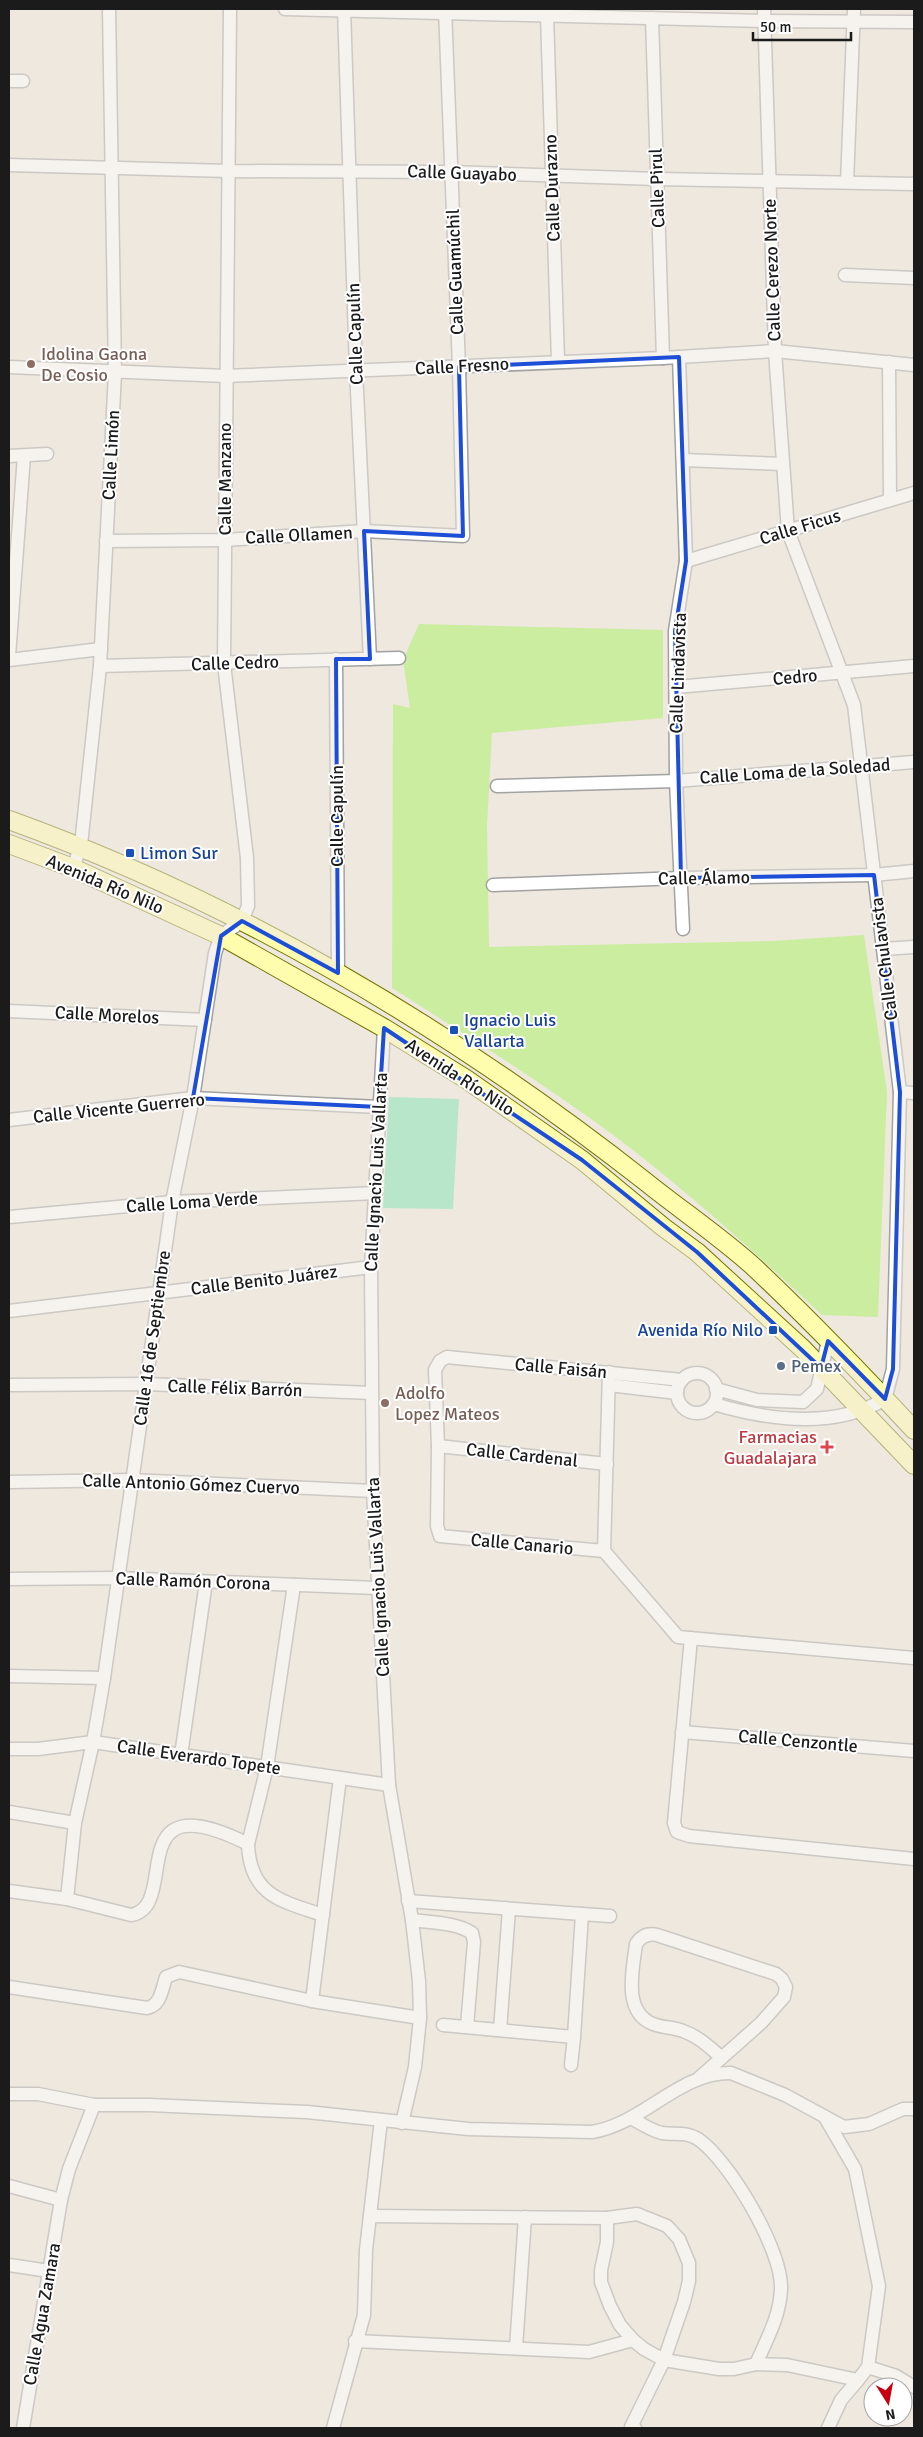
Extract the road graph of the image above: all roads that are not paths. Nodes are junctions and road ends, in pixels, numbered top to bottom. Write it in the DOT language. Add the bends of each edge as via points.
graph roads {
  1 [pos="110,9"];
  2 [pos="230,9"];
  3 [pos="285,9"];
  4 [pos="344,10"];
  5 [pos="445,11"];
  6 [pos="591,13"];
  7 [pos="547,15"];
  8 [pos="764,15"];
  9 [pos="854,15"];
  10 [pos="652,18"];
  11 [pos="914,22"];
  12 [pos="9,80"];
  13 [pos="23,81"];
  14 [pos="9,164"];
  15 [pos="113,166"];
  16 [pos="350,170"];
  17 [pos="228,171"];
  18 [pos="450,172"];
  19 [pos="552,175"];
  20 [pos="657,179"];
  21 [pos="769,181"];
  22 [pos="847,182"];
  23 [pos="914,184"];
  24 [pos="845,275"];
  25 [pos="914,278"];
  26 [pos="775,351"];
  27 [pos="679,357"];
  28 [pos="663,358"];
  29 [pos="558,360"];
  30 [pos="889,362"];
  31 [pos="914,365"];
  32 [pos="9,367"];
  33 [pos="459,367"];
  34 [pos="356,370"];
  35 [pos="115,372"];
  36 [pos="226,376"];
  37 [pos="47,454"];
  38 [pos="9,456"];
  39 [pos="24,456"];
  40 [pos="683,460"];
  41 [pos="783,464"];
  42 [pos="914,493"];
  43 [pos="890,500"];
  44 [pos="364,531"];
  45 [pos="788,531"];
  46 [pos="463,536"];
  47 [pos="225,540"];
  48 [pos="106,541"];
  49 [pos="686,561"];
  50 [pos="100,649"];
  51 [pos="9,658"];
  52 [pos="399,658"];
  53 [pos="336,659"];
  54 [pos="370,659"];
  55 [pos="224,664"];
  56 [pos="100,666"];
  57 [pos="914,666"];
  58 [pos="842,673"];
  59 [pos="676,687"];
  60 [pos="914,762"];
  61 [pos="861,766"];
  62 [pos="676,781"];
  63 [pos="497,786"];
  64 [pos="9,820"];
  65 [pos="9,844"];
  66 [pos="80,846"];
  67 [pos="73,868"];
  68 [pos="914,871"];
  69 [pos="874,875"];
  70 [pos="681,878"];
  71 [pos="494,885"];
  72 [pos="242,921"];
  73 [pos="683,929"];
  74 [pos="221,936"];
  75 [pos="914,946"];
  76 [pos="883,949"];
  77 [pos="338,973"];
  78 [pos="9,1011"];
  79 [pos="205,1020"];
  80 [pos="384,1028"];
  81 [pos="900,1092"];
  82 [pos="914,1093"];
  83 [pos="193,1098"];
  84 [pos="379,1107"];
  85 [pos="9,1120"];
  86 [pos="596,1143"];
  87 [pos="582,1160"];
  88 [pos="376,1192"];
  89 [pos="172,1202"];
  90 [pos="9,1217"];
  91 [pos="371,1267"];
  92 [pos="159,1293"];
  93 [pos="9,1311"];
  94 [pos="828,1341"];
  95 [pos="821,1368"];
  96 [pos="609,1372"];
  97 [pos="682,1380"];
  98 [pos="146,1384"];
  99 [pos="9,1385"];
  100 [pos="609,1385"];
  101 [pos="716,1389"];
  102 [pos="372,1393"];
  103 [pos="677,1393"];
  104 [pos="813,1394"];
  105 [pos="885,1399"];
  106 [pos="714,1404"];
  107 [pos="863,1410"];
  108 [pos="833,1416"];
  109 [pos="914,1430"];
  110 [pos="438,1446"];
  111 [pos="606,1464"];
  112 [pos="914,1465"];
  113 [pos="131,1480"];
  114 [pos="9,1482"];
  115 [pos="373,1491"];
  116 [pos="604,1551"];
  117 [pos="117,1578"];
  118 [pos="9,1579"];
  119 [pos="206,1582"];
  120 [pos="294,1585"];
  121 [pos="377,1588"];
  122 [pos="691,1638"];
  123 [pos="914,1658"];
  124 [pos="9,1676"];
  125 [pos="104,1678"];
  126 [pos="682,1732"];
  127 [pos="93,1742"];
  128 [pos="9,1749"];
  129 [pos="914,1751"];
  130 [pos="181,1754"];
  131 [pos="267,1767"];
  132 [pos="340,1778"];
  133 [pos="388,1785"];
  134 [pos="9,1812"];
  135 [pos="75,1823"];
  136 [pos="248,1844"];
  137 [pos="914,1859"];
  138 [pos="9,1891"];
  139 [pos="67,1899"];
  140 [pos="408,1901"];
  141 [pos="442,1903"];
  142 [pos="509,1909"];
  143 [pos="582,1914"];
  144 [pos="323,1915"];
  145 [pos="610,1916"];
  146 [pos="412,1920"];
  147 [pos="441,1923"];
  148 [pos="9,1987"];
  149 [pos="312,2001"];
  150 [pos="420,2018"];
  151 [pos="443,2025"];
  152 [pos="467,2027"];
  153 [pos="500,2030"];
  154 [pos="574,2037"];
  155 [pos="721,2057"];
  156 [pos="570,2065"];
  157 [pos="698,2078"];
  158 [pos="9,2094"];
  159 [pos="94,2105"];
  160 [pos="914,2108"];
  161 [pos="631,2118"];
  162 [pos="826,2119"];
  163 [pos="381,2120"];
  164 [pos="402,2122"];
  165 [pos="9,2186"];
  166 [pos="61,2200"];
  167 [pos="370,2216"];
  168 [pos="525,2217"];
  169 [pos="607,2218"];
  170 [pos="9,2265"];
  171 [pos="49,2270"];
  172 [pos="633,2340"];
  173 [pos="355,2341"];
  174 [pos="516,2348"];
  175 [pos="664,2360"];
  176 [pos="756,2364"];
  177 [pos="868,2367"];
  178 [pos="858,2380"];
  179 [pos="914,2387"];
  180 [pos="23,2428"];
  181 [pos="333,2428"];
  182 [pos="635,2428"];
  183 [pos="828,2428"];
  1 -- 15 [label="street, Calle Limón"];
  2 -- 17 [label="street, Calle Manzano"];
  3 -- 4 [label="street"];
  4 -- 5 [label="street"];
  4 -- 16 [label="street, Calle Capulín"];
  5 -- 7 [label="street"];
  5 -- 18 [label="street, Calle Guamúchil"];
  6 -- 7 [label="street"];
  6 -- 10 [label="street"];
  7 -- 19 [label="street, Calle Durazno"];
  8 -- 9 [label="street"];
  8 -- 10 [label="street"];
  8 -- 21 [label="street, Calle Cerezo Norte"];
  9 -- 11 [label="street"];
  9 -- 22 [label="street"];
  10 -- 20 [label="street, Calle Pirul"];
  12 -- 13 [label="street"];
  14 -- 15 [label="street, Calle Guayabo"];
  15 -- 17 [label="street, Calle Guayabo"];
  15 -- 35 [label="street, Calle Limón"];
  16 -- 17 [label="street, Calle Guayabo"];
  16 -- 18 [label="street, Calle Guayabo"];
  16 -- 34 [label="street, Calle Capulín"];
  17 -- 36 [label="street, Calle Manzano"];
  18 -- 19 [label="street, Calle Guayabo"];
  18 -- 33 [label="street, Calle Guamúchil"];
  19 -- 20 [label="street, Calle Guayabo"];
  19 -- 29 [label="street, Calle Durazno"];
  20 -- 21 [label="street, Calle Guayabo"];
  20 -- 28 [label="street, Calle Pirul"];
  21 -- 22 [label="street, Calle Guayabo"];
  21 -- 26 [label="street, Calle Cerezo Norte"];
  22 -- 23 [label="street, Calle Guayabo"];
  24 -- 25 [label="street"];
  26 -- 27 [label="street, Calle Fresno"];
  26 -- 30 [label="street, Calle Fresno"];
  26 -- 41 [label="street, Calle Cerezo Norte"];
  27 -- 28 [label="street, Calle Fresno"];
  27 -- 40 [label="street, Calle Lindavista"];
  28 -- 29 [label="street, Calle Fresno"];
  29 -- 33 [label="street, Calle Fresno"];
  30 -- 31 [label="street, Calle Fresno"];
  30 -- 43 [label="street"];
  32 -- 35 [label="street, Calle Fresno"];
  33 -- 34 [label="street, Calle Fresno"];
  33 -- 46 [label="street, Calle Guamúchil"];
  34 -- 36 [label="street, Calle Fresno"];
  34 -- 44 [label="street, Calle Capulín"];
  35 -- 36 [label="street, Calle Fresno"];
  35 -- 48 [label="street, Calle Limón"];
  36 -- 47 [label="street, Calle Manzano"];
  37 -- 39 [label="street"];
  38 -- 39 [label="street"];
  39 -- 51 [label="street"];
  40 -- 41 [label="street"];
  40 -- 49 [label="street, Calle Lindavista"];
  41 -- 45 [label="street, Calle Cerezo Norte"];
  42 -- 43 [label="street, Calle Ficus"];
  43 -- 45 [label="street, Calle Ficus"];
  44 -- 46 [label="street, Calle Ollamen"];
  44 -- 47 [label="street, Calle Ollamen"];
  44 -- 54 [label="street, Calle Capulín"];
  45 -- 49 [label="street, Calle Ficus"];
  45 -- 58 [label="street, Calle Chulavista"];
  47 -- 48 [label="street, Calle Ollamen"];
  47 -- 55 [label="street, Calle Manzano"];
  48 -- 50 [label="street, Calle Limón"];
  49 -- 59 [label="street, Calle Lindavista" via="675,631"];
  50 -- 51 [label="street"];
  50 -- 56 [label="street, Calle Limón"];
  52 -- 54 [label="street, Calle Cedro"];
  53 -- 54 [label="street, Calle Cedro"];
  53 -- 55 [label="street, Calle Cedro"];
  53 -- 77 [label="street, Calle Capulín"];
  55 -- 56 [label="street, Calle Cedro"];
  55 -- 72 [label="street, Calle Manzano" via="247,858 248,906"];
  56 -- 66 [label="street, Calle Limón"];
  57 -- 58 [label="street, Cedro"];
  58 -- 59 [label="street, Cedro"];
  58 -- 61 [label="street, Calle Chulavista" via="854,705"];
  59 -- 62 [label="street, Calle Lindavista"];
  60 -- 61 [label="street, Calle Loma de la Soledad"];
  61 -- 62 [label="street, Calle Loma de la Soledad"];
  61 -- 69 [label="street, Calle Chulavista"];
  62 -- 63 [label="street, Calle Loma de la Soledad"];
  62 -- 70 [label="street, Calle Lindavista"];
  64 -- 66 [label="main road, Avenida Río Nilo"];
  65 -- 67 [label="main road, Avenida Río Nilo"];
  66 -- 67 [label="street, Calle Limón"];
  66 -- 72 [label="main road, Avenida Río Nilo"];
  67 -- 74 [label="main road, Avenida Río Nilo"];
  68 -- 69 [label="street, Calle Álamo"];
  69 -- 70 [label="street, Calle Álamo"];
  69 -- 76 [label="street, Calle Chulavista"];
  70 -- 71 [label="street, Calle Álamo"];
  70 -- 73 [label="street, Calle Lindavista"];
  72 -- 74 [label="street"];
  72 -- 77 [label="main road, Avenida Río Nilo"];
  74 -- 79 [label="street, Calle 16 de Septiembre" via="215,953"];
  74 -- 80 [label="main road, Avenida Río Nilo"];
  75 -- 76 [label="street"];
  76 -- 81 [label="street, Calle Chulavista"];
  77 -- 86 [label="main road, Avenida Río Nilo" via="483,1062"];
  78 -- 79 [label="street, Calle Morelos"];
  79 -- 83 [label="street, Calle 16 de Septiembre"];
  80 -- 84 [label="street, Calle Ignacio Luis Vallarta"];
  80 -- 87 [label="main road, Avenida Río Nilo" via="466,1079"];
  81 -- 82 [label="street"];
  81 -- 105 [label="street, Calle Chulavista" via="893,1369"];
  83 -- 84 [label="street, Calle Vicente Guerrero"];
  83 -- 85 [label="street, Calle Vicente Guerrero"];
  83 -- 89 [label="street, Calle 16 de Septiembre"];
  84 -- 88 [label="street, Calle Ignacio Luis Vallarta"];
  86 -- 87 [label="main road"];
  86 -- 94 [label="main road, Avenida Río Nilo" via="753,1267"];
  87 -- 95 [label="main road, Avenida Río Nilo" via="697,1252"];
  88 -- 89 [label="street, Calle Loma Verde"];
  88 -- 91 [label="street, Calle Ignacio Luis Vallarta"];
  89 -- 90 [label="street, Calle Loma Verde"];
  89 -- 92 [label="street, Calle 16 de Septiembre"];
  91 -- 92 [label="street, Calle Benito Juárez"];
  91 -- 102 [label="street, Calle Ignacio Luis Vallarta"];
  92 -- 93 [label="street, Calle Benito Juárez"];
  92 -- 98 [label="street, Calle 16 de Septiembre"];
  94 -- 95 [label="street"];
  94 -- 105 [label="main road, Avenida Río Nilo"];
  95 -- 104 [label="street" via="819,1384"];
  95 -- 107 [label="main road, Avenida Río Nilo"];
  96 -- 97 [label="street, Calle Faisán"];
  96 -- 100 [label="street"];
  96 -- 110 [label="street, Calle Faisán" via="447,1358 440,1361 435,1370"];
  97 -- 101 [label="street" via="688,1374 702,1373 713,1381"];
  97 -- 103 [label="street"];
  98 -- 99 [label="street, Calle Félix Barrón"];
  98 -- 102 [label="street, Calle Félix Barrón"];
  98 -- 113 [label="street, Calle 16 de Septiembre"];
  100 -- 103 [label="street, Calle Faisán"];
  100 -- 111 [label="street"];
  101 -- 104 [label="street" via="777,1402 803,1402"];
  101 -- 106 [label="street"];
  102 -- 115 [label="street, Calle Ignacio Luis Vallarta"];
  103 -- 106 [label="street" via="682,1406 690,1412 704,1413"];
  104 -- 108 [label="street" via="818,1412"];
  105 -- 107 [label="street"];
  105 -- 109 [label="main road, Avenida Río Nilo"];
  106 -- 108 [label="street" via="772,1416"];
  107 -- 108 [label="street"];
  107 -- 112 [label="main road, Avenida Río Nilo"];
  110 -- 111 [label="street, Calle Cardenal"];
  110 -- 116 [label="street, Calle Canario" via="437,1526 440,1536"];
  111 -- 116 [label="street"];
  113 -- 114 [label="street, Calle Antonio Gómez Cuervo"];
  113 -- 115 [label="street, Calle Antonio Gómez Cuervo"];
  113 -- 117 [label="street, Calle 16 de Septiembre"];
  115 -- 121 [label="street, Calle Ignacio Luis Vallarta"];
  116 -- 122 [label="street" via="678,1637"];
  117 -- 118 [label="street, Calle Ramón Corona"];
  117 -- 119 [label="street, Calle Ramón Corona"];
  117 -- 125 [label="street, Calle 16 de Septiembre"];
  119 -- 120 [label="street, Calle Ramón Corona"];
  119 -- 130 [label="street"];
  120 -- 121 [label="street, Calle Ramón Corona"];
  120 -- 131 [label="street"];
  121 -- 133 [label="street, Calle Ignacio Luis Vallarta"];
  122 -- 123 [label="street"];
  122 -- 126 [label="street"];
  124 -- 125 [label="street"];
  125 -- 127 [label="street, Calle 16 de Septiembre"];
  126 -- 129 [label="street, Calle Cenzontle"];
  126 -- 137 [label="street" via="674,1823 677,1832 689,1836"];
  127 -- 128 [label="street, Calle Everardo Topete"];
  127 -- 130 [label="street, Calle Everardo Topete"];
  127 -- 135 [label="street, Calle 16 de Septiembre"];
  130 -- 131 [label="street, Calle Everardo Topete"];
  131 -- 132 [label="street, Calle Everardo Topete"];
  131 -- 136 [label="street"];
  132 -- 133 [label="street, Calle Everardo Topete"];
  132 -- 144 [label="street"];
  133 -- 140 [label="street, Calle Ignacio Luis Vallarta"];
  134 -- 135 [label="street"];
  135 -- 139 [label="street, Calle 16 de Septiembre"];
  136 -- 139 [label="street" via="212,1827 199,1825 177,1829 166,1835 149,1904 142,1912 131,1915"];
  136 -- 144 [label="street" via="255,1879 265,1890 287,1904"];
  138 -- 139 [label="street"];
  140 -- 141 [label="street"];
  140 -- 146 [label="street, Calle Ignacio Luis Vallarta"];
  141 -- 142 [label="street"];
  141 -- 147 [label="street"];
  142 -- 143 [label="street"];
  142 -- 153 [label="street"];
  143 -- 145 [label="street"];
  143 -- 154 [label="street"];
  144 -- 149 [label="street"];
  146 -- 147 [label="street"];
  146 -- 150 [label="street, Calle Ignacio Luis Vallarta"];
  147 -- 152 [label="street" via="468,1930 474,1938"];
  148 -- 149 [label="street" via="147,2008 154,2007 166,1977 184,1972"];
  149 -- 150 [label="street"];
  150 -- 164 [label="street, Calle Ignacio Luis Vallarta" via="415,2067"];
  151 -- 152 [label="street"];
  152 -- 153 [label="street"];
  153 -- 154 [label="street"];
  154 -- 156 [label="street"];
  155 -- 155 [label="street" via="691,2034 647,2021 637,2010 632,1986 639,1939 657,1935 782,1978 786,1988 784,1997 761,2023"];
  155 -- 157 [label="street"];
  157 -- 161 [label="street"];
  157 -- 162 [label="street" via="731,2073 785,2095"];
  158 -- 159 [label="street" via="38,2094"];
  159 -- 163 [label="street" via="288,2111"];
  159 -- 166 [label="street, Calle Agua Zamara" via="69,2169"];
  160 -- 162 [label="street" via="851,2128"];
  161 -- 164 [label="street" via="608,2129 592,2132 468,2129"];
  161 -- 176 [label="street" via="661,2133 681,2133 698,2140 713,2152 763,2228 778,2260 781,2287 779,2310"];
  162 -- 177 [label="street" via="855,2169 879,2286"];
  163 -- 164 [label="street"];
  163 -- 167 [label="street"];
  165 -- 166 [label="street"];
  166 -- 171 [label="street, Calle Agua Zamara"];
  167 -- 168 [label="street"];
  167 -- 173 [label="street" via="364,2316"];
  168 -- 169 [label="street"];
  168 -- 174 [label="street"];
  169 -- 172 [label="street" via="601,2282 610,2306"];
  169 -- 175 [label="street" via="637,2214 653,2219 674,2232 683,2247 689,2264 689,2281"];
  170 -- 171 [label="street"];
  171 -- 180 [label="street, Calle Agua Zamara"];
  172 -- 174 [label="street" via="589,2352"];
  172 -- 175 [label="street"];
  173 -- 174 [label="street"];
  173 -- 181 [label="street"];
  175 -- 176 [label="street" via="728,2370"];
  175 -- 182 [label="street" via="631,2427"];
  176 -- 178 [label="street" via="787,2365"];
  177 -- 178 [label="street"];
  177 -- 179 [label="street" via="896,2376"];
  178 -- 183 [label="street" via="841,2400"];
}
